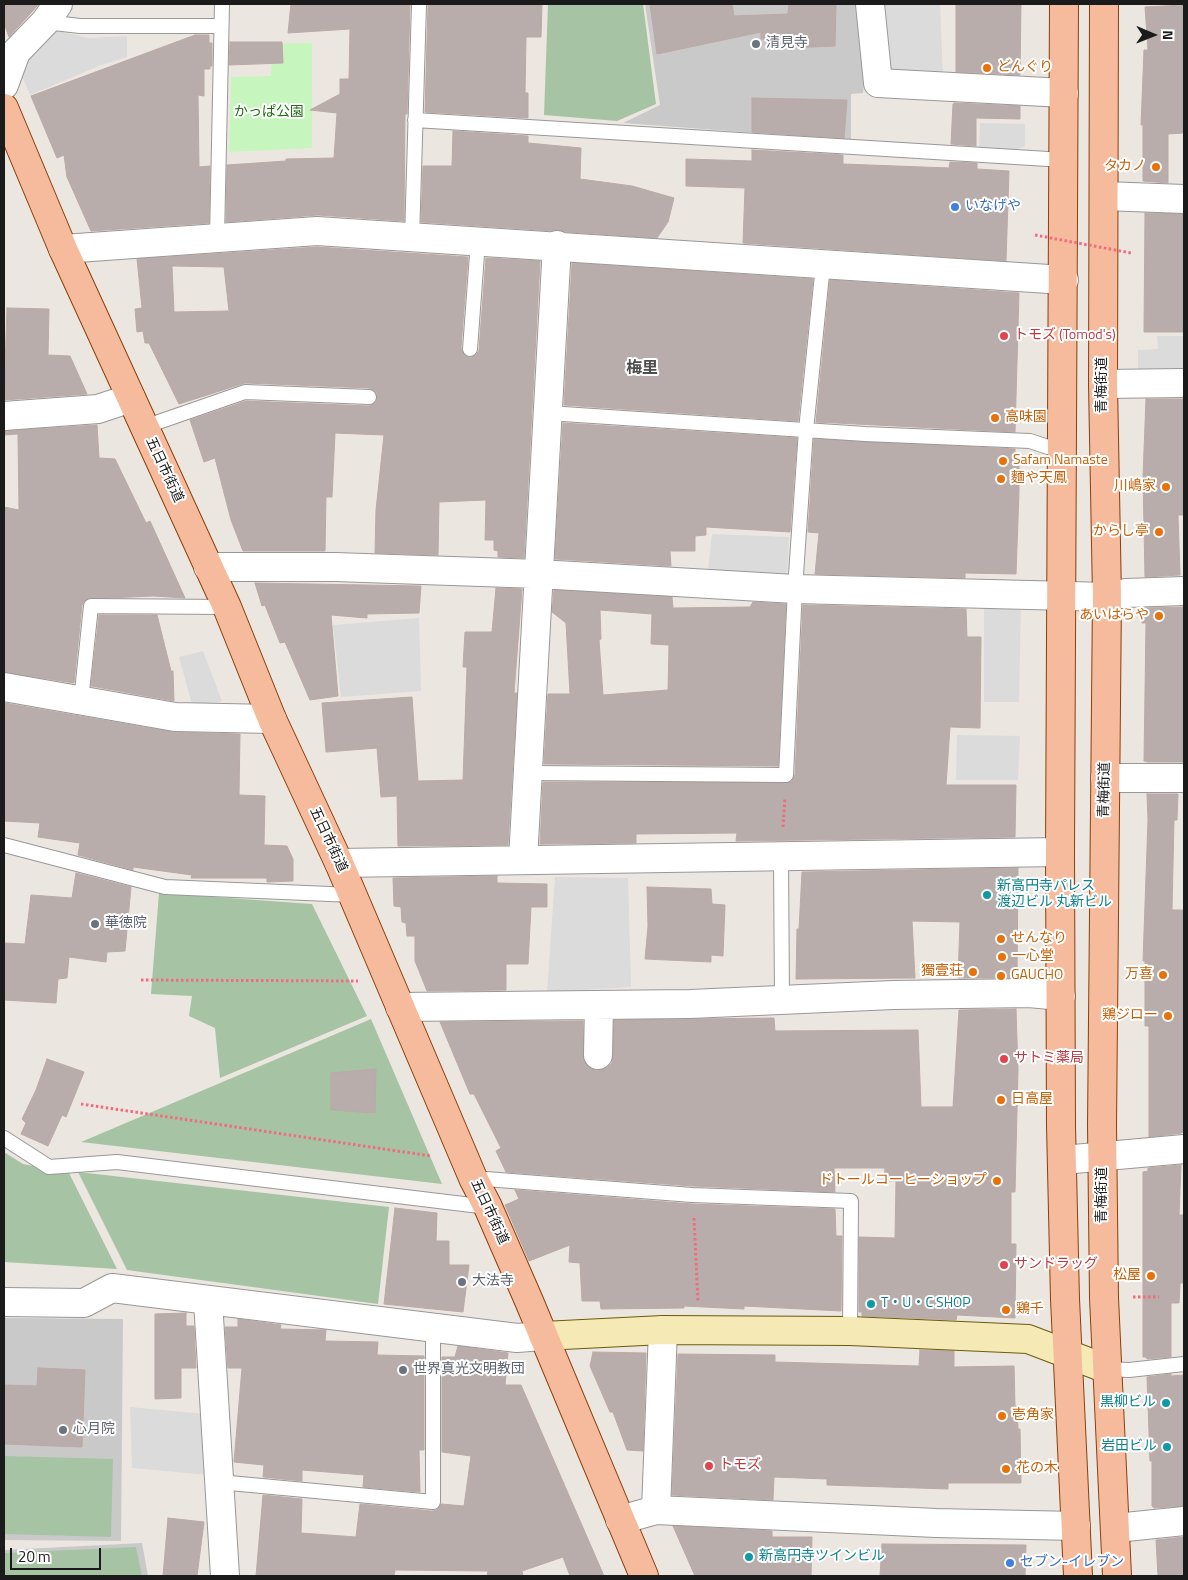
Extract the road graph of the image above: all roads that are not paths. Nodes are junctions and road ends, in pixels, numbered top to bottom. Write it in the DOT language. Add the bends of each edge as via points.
graph roads {
  1 [pos="222,4"];
  2 [pos="418,4"];
  3 [pos="870,4"];
  4 [pos="1064,4"];
  5 [pos="1104,4"];
  6 [pos="52,13"];
  7 [pos="222,26"];
  8 [pos="4,85"];
  9 [pos="1064,93"];
  10 [pos="4,108"];
  11 [pos="415,120"];
  12 [pos="1064,160"];
  13 [pos="1104,196"];
  14 [pos="1184,198"];
  15 [pos="217,237"];
  16 [pos="412,238"];
  17 [pos="478,241"];
  18 [pos="557,245"];
  19 [pos="63,249"];
  20 [pos="823,265"];
  21 [pos="1064,280"];
  22 [pos="470,349"];
  23 [pos="1184,383"];
  24 [pos="1103,384"];
  25 [pos="369,397"];
  26 [pos="131,398"];
  27 [pos="548,413"];
  28 [pos="4,416"];
  29 [pos="144,426"];
  30 [pos="806,430"];
  31 [pos="1063,452"];
  32 [pos="208,567"];
  33 [pos="539,574"];
  34 [pos="795,589"];
  35 [pos="1184,592"];
  36 [pos="1062,596"];
  37 [pos="1106,597"];
  38 [pos="227,607"];
  39 [pos="4,686"];
  40 [pos="81,701"];
  41 [pos="272,719"];
  42 [pos="528,773"];
  43 [pos="1105,778"];
  44 [pos="1184,778"];
  45 [pos="4,845"];
  46 [pos="1060,852"];
  47 [pos="781,858"];
  48 [pos="523,860"];
  49 [pos="339,863"];
  50 [pos="353,895"];
  51 [pos="1061,996"];
  52 [pos="782,1000"];
  53 [pos="599,1005"];
  54 [pos="400,1007"];
  55 [pos="598,1055"];
  56 [pos="4,1138"];
  57 [pos="1184,1149"];
  58 [pos="1103,1155"];
  59 [pos="1063,1160"];
  60 [pos="473,1178"];
  61 [pos="488,1207"];
  62 [pos="208,1301"];
  63 [pos="4,1302"];
  64 [pos="433,1328"];
  65 [pos="663,1330"];
  66 [pos="850,1331"];
  67 [pos="543,1336"];
  68 [pos="1068,1354"];
  69 [pos="1184,1364"];
  70 [pos="1107,1368"];
  71 [pos="219,1482"];
  72 [pos="656,1510"];
  73 [pos="620,1520"];
  74 [pos="1184,1521"];
  75 [pos="1076,1526"];
  76 [pos="1116,1528"];
  77 [pos="225,1576"];
  78 [pos="644,1576"];
  79 [pos="1078,1576"];
  80 [pos="1117,1576"];
  1 -- 7 [label="lane"];
  2 -- 11 [label="lane"];
  3 -- 9 [label="street" via="878,83"];
  4 -- 9 [label="main road"];
  5 -- 13 [label="main road, 青梅街道"];
  6 -- 7 [label="lane" via="80,26"];
  6 -- 8 [label="street" via="16,52"];
  7 -- 15 [label="lane"];
  9 -- 12 [label="main road"];
  10 -- 19 [label="main road, 五日市街道"];
  11 -- 12 [label="lane"];
  11 -- 16 [label="lane"];
  12 -- 21 [label="main road"];
  13 -- 14 [label="street"];
  13 -- 24 [label="main road, 青梅街道"];
  15 -- 16 [label="street" via="317,231"];
  15 -- 19 [label="street"];
  16 -- 17 [label="street"];
  17 -- 18 [label="street"];
  17 -- 22 [label="lane"];
  18 -- 20 [label="street"];
  18 -- 27 [label="street"];
  19 -- 26 [label="main road, 五日市街道"];
  20 -- 21 [label="street"];
  20 -- 30 [label="lane"];
  21 -- 31 [label="main road"];
  23 -- 24 [label="street"];
  24 -- 37 [label="main road, 青梅街道"];
  25 -- 29 [label="lane" via="245,392"];
  26 -- 28 [label="street" via="98,409"];
  26 -- 29 [label="main road, 五日市街道"];
  27 -- 30 [label="lane"];
  27 -- 33 [label="street"];
  29 -- 32 [label="main road, 五日市街道"];
  30 -- 31 [label="lane" via="1030,441"];
  30 -- 34 [label="lane"];
  31 -- 36 [label="main road"];
  32 -- 33 [label="street" via="335,567"];
  32 -- 38 [label="main road, 五日市街道"];
  33 -- 34 [label="street"];
  33 -- 42 [label="street"];
  34 -- 36 [label="street"];
  34 -- 42 [label="lane" via="786,775"];
  35 -- 37 [label="street"];
  36 -- 37 [label="street"];
  36 -- 46 [label="main road"];
  37 -- 43 [label="main road, 青梅街道"];
  38 -- 40 [label="lane" via="91,606"];
  38 -- 41 [label="main road, 五日市街道"];
  39 -- 40 [label="street"];
  40 -- 41 [label="street" via="175,717"];
  41 -- 49 [label="main road, 五日市街道"];
  42 -- 48 [label="street"];
  43 -- 44 [label="street"];
  43 -- 58 [label="main road, 青梅街道"];
  45 -- 50 [label="lane" via="165,887"];
  46 -- 47 [label="street"];
  46 -- 51 [label="main road"];
  47 -- 48 [label="street"];
  47 -- 52 [label="lane"];
  48 -- 49 [label="street"];
  49 -- 50 [label="main road, 五日市街道"];
  50 -- 54 [label="main road, 五日市街道"];
  51 -- 52 [label="street" via="893,995"];
  51 -- 59 [label="main road"];
  52 -- 53 [label="street"];
  53 -- 54 [label="street"];
  53 -- 55 [label="street"];
  54 -- 60 [label="main road, 五日市街道"];
  56 -- 61 [label="lane" via="49,1167 117,1162"];
  57 -- 58 [label="street"];
  58 -- 59 [label="street"];
  58 -- 70 [label="main road, 青梅街道"];
  59 -- 68 [label="main road"];
  60 -- 61 [label="main road, 五日市街道"];
  60 -- 66 [label="lane" via="692,1195 851,1201"];
  61 -- 67 [label="main road, 五日市街道"];
  62 -- 63 [label="street" via="112,1288 84,1302"];
  62 -- 64 [label="street"];
  62 -- 71 [label="street"];
  64 -- 67 [label="street" via="517,1338"];
  64 -- 71 [label="lane" via="433,1502"];
  65 -- 66 [label="street"];
  65 -- 67 [label="street"];
  65 -- 72 [label="street"];
  66 -- 68 [label="street" via="1028,1339"];
  67 -- 73 [label="main road, 五日市街道"];
  68 -- 70 [label="street"];
  68 -- 75 [label="main road"];
  69 -- 70 [label="lane" via="1129,1370"];
  70 -- 76 [label="main road, 青梅街道"];
  71 -- 77 [label="street"];
  72 -- 73 [label="street"];
  72 -- 75 [label="street"];
  73 -- 78 [label="main road, 五日市街道"];
  74 -- 76 [label="street"];
  75 -- 79 [label="main road"];
  76 -- 80 [label="main road, 青梅街道"];
}
